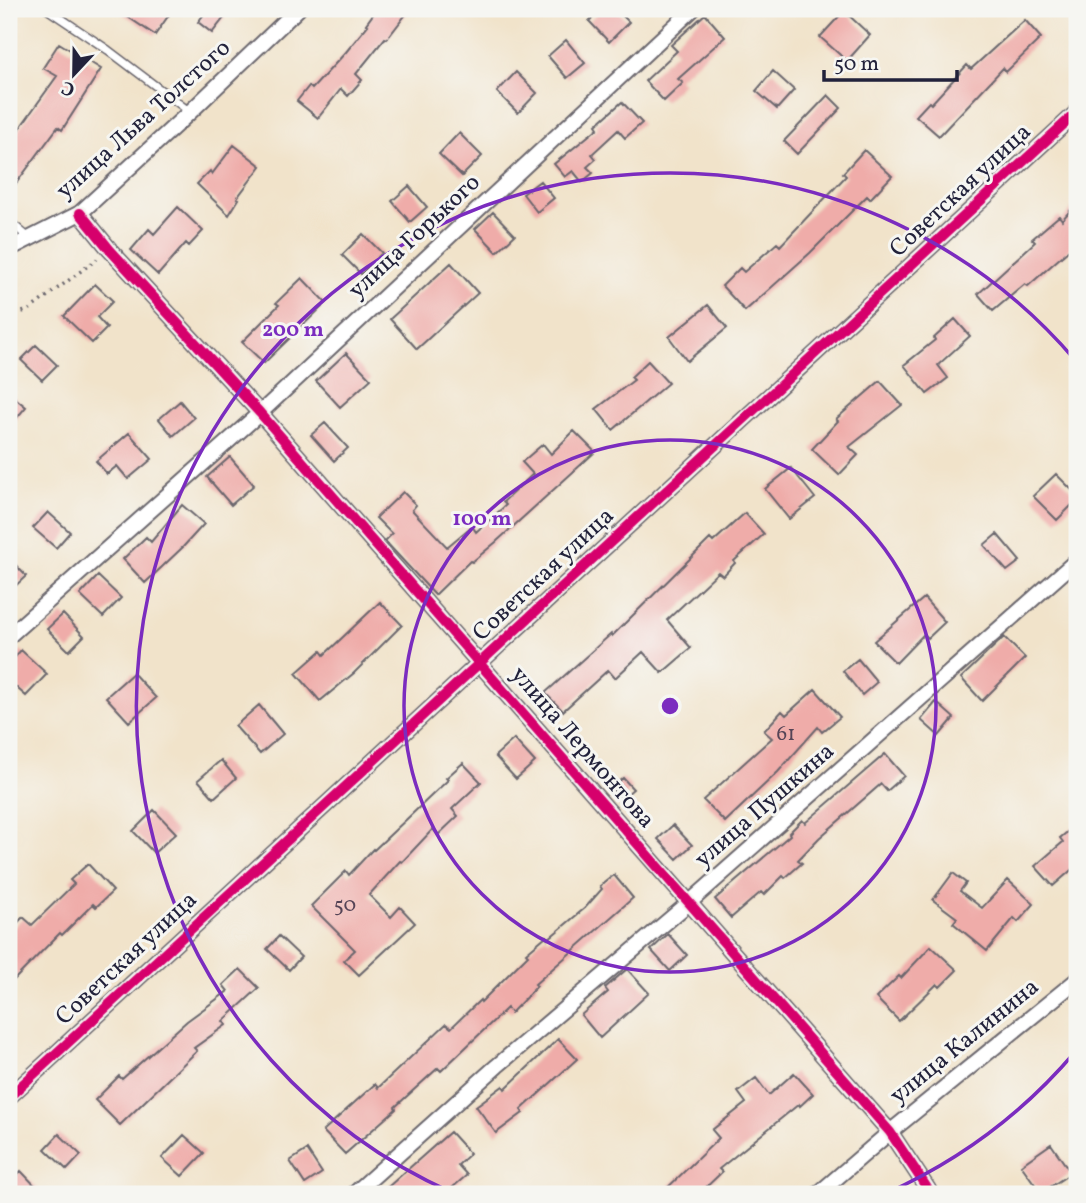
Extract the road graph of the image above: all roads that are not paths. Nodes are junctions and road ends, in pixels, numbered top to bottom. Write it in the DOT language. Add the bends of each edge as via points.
graph roads {
  1 [pos="47,9"];
  2 [pos="298,9"];
  3 [pos="693,9"];
  4 [pos="190,112"];
  5 [pos="1077,112"];
  6 [pos="80,213"];
  7 [pos="9,221"];
  8 [pos="30,239"];
  9 [pos="9,249"];
  10 [pos="260,412"];
  11 [pos="1077,560"];
  12 [pos="9,636"];
  13 [pos="480,663"];
  14 [pos="690,902"];
  15 [pos="1077,980"];
  16 [pos="9,1097"];
  17 [pos="890,1132"];
  18 [pos="354,1194"];
  19 [pos="818,1194"];
  20 [pos="930,1194"];
  1 -- 4 [label="lane"];
  2 -- 4 [label="street, улица Льва Толстого"];
  3 -- 10 [label="street, улица Горького"];
  4 -- 6 [label="street, улица Льва Толстого"];
  5 -- 13 [label="street, Советская улица"];
  6 -- 8 [label="street, улица Льва Толстого"];
  6 -- 10 [label="street, улица Лермонтова"];
  7 -- 8 [label="lane"];
  8 -- 9 [label="street, улица Льва Толстого"];
  10 -- 12 [label="street, улица Горького"];
  10 -- 13 [label="street, улица Лермонтова"];
  11 -- 14 [label="street, улица Пушкина"];
  13 -- 14 [label="street, улица Лермонтова"];
  13 -- 16 [label="street, Советская улица"];
  14 -- 17 [label="street, улица Лермонтова"];
  14 -- 18 [label="street, улица Пушкина"];
  15 -- 17 [label="street, улица Калинина"];
  17 -- 19 [label="street, улица Калинина"];
  17 -- 20 [label="street, улица Лермонтова"];
}
